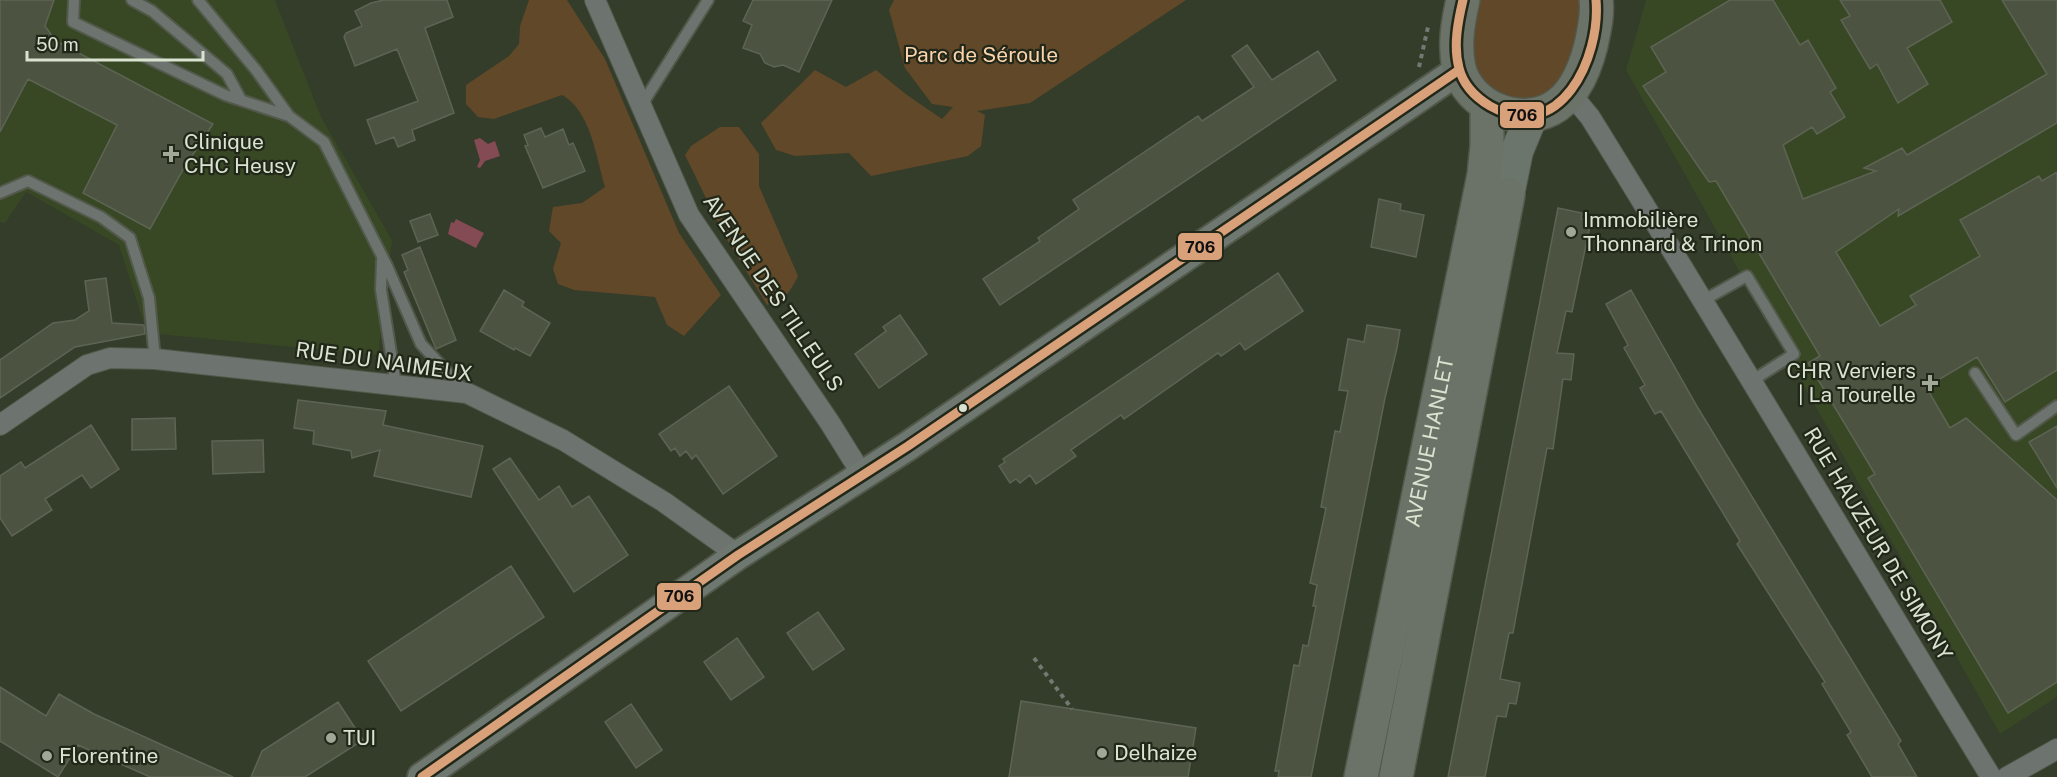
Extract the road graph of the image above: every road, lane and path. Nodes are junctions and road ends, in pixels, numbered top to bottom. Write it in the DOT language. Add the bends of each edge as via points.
graph roads {
  1 [pos="74,0"];
  2 [pos="132,0"];
  3 [pos="198,0"];
  4 [pos="595,0"];
  5 [pos="708,0"];
  6 [pos="1463,0"];
  7 [pos="1596,0"];
  8 [pos="1431,15"];
  9 [pos="1459,69"];
  10 [pos="1570,93"];
  11 [pos="240,98"];
  12 [pos="1417,101"];
  13 [pos="641,106"];
  14 [pos="1487,106"];
  15 [pos="289,116"];
  16 [pos="1532,116"];
  17 [pos="0,193"];
  18 [pos="1508,195"];
  19 [pos="382,260"];
  20 [pos="1704,300"];
  21 [pos="155,359"];
  22 [pos="1975,373"];
  23 [pos="1750,382"];
  24 [pos="396,385"];
  25 [pos="467,393"];
  26 [pos="2057,406"];
  27 [pos="0,425"];
  28 [pos="863,476"];
  29 [pos="738,555"];
  30 [pos="1034,658"];
  31 [pos="1072,709"];
  32 [pos="2057,749"];
  33 [pos="422,777"];
  34 [pos="1361,777"];
  35 [pos="1396,777"];
  36 [pos="1991,777"];
  37 [pos="2007,777"];
  1 -- 11 [label="lane" via="73,22 225,95"];
  2 -- 11 [label="lane" via="152,11 227,74"];
  3 -- 15 [label="lane"];
  4 -- 13 [label="street, AVENUE DES TILLEULS"];
  5 -- 13 [label="lane"];
  6 -- 9 [label="highway" via="1456,44"];
  7 -- 10 [label="highway" via="1589,52"];
  8 -- 12 [label="path" via="1420,60"];
  9 -- 12 [label="street"];
  9 -- 14 [label="highway" via="1469,91"];
  10 -- 16 [label="highway" via="1551,109"];
  10 -- 20 [label="street, RUE HAUZEUR DE SIMONY" via="1590,117"];
  11 -- 15 [label="lane"];
  12 -- 28 [label="street"];
  13 -- 28 [label="street, AVENUE DES TILLEULS" via="688,215"];
  14 -- 16 [label="highway" via="1509,114"];
  14 -- 34 [label="highway, AVENUE HANLET" via="1484,175"];
  15 -- 19 [label="lane" via="324,142"];
  16 -- 18 [label="main road, AVENUE HANLET" via="1518,151"];
  17 -- 21 [label="lane" via="28,181 101,217 129,238 149,298"];
  18 -- 35 [label="highway, AVENUE HANLET"];
  19 -- 24 [label="lane" via="381,290"];
  19 -- 25 [label="lane" via="421,344"];
  20 -- 23 [label="street, RUE HAUZEUR DE SIMONY"];
  20 -- 23 [label="lane" via="1747,276 1794,354"];
  21 -- 24 [label="street, RUE DU NAIMEUX"];
  21 -- 27 [label="street, RUE DU NAIMEUX" via="110,358 87,365"];
  22 -- 26 [label="lane" via="2016,435"];
  23 -- 36 [label="street, RUE HAUZEUR DE SIMONY"];
  24 -- 25 [label="street, RUE DU NAIMEUX"];
  25 -- 29 [label="street, RUE DU NAIMEUX" via="563,440 700,526"];
  28 -- 29 [label="street"];
  29 -- 33 [label="street"];
  30 -- 31 [label="path"];
  32 -- 37 [label="street"];
}
